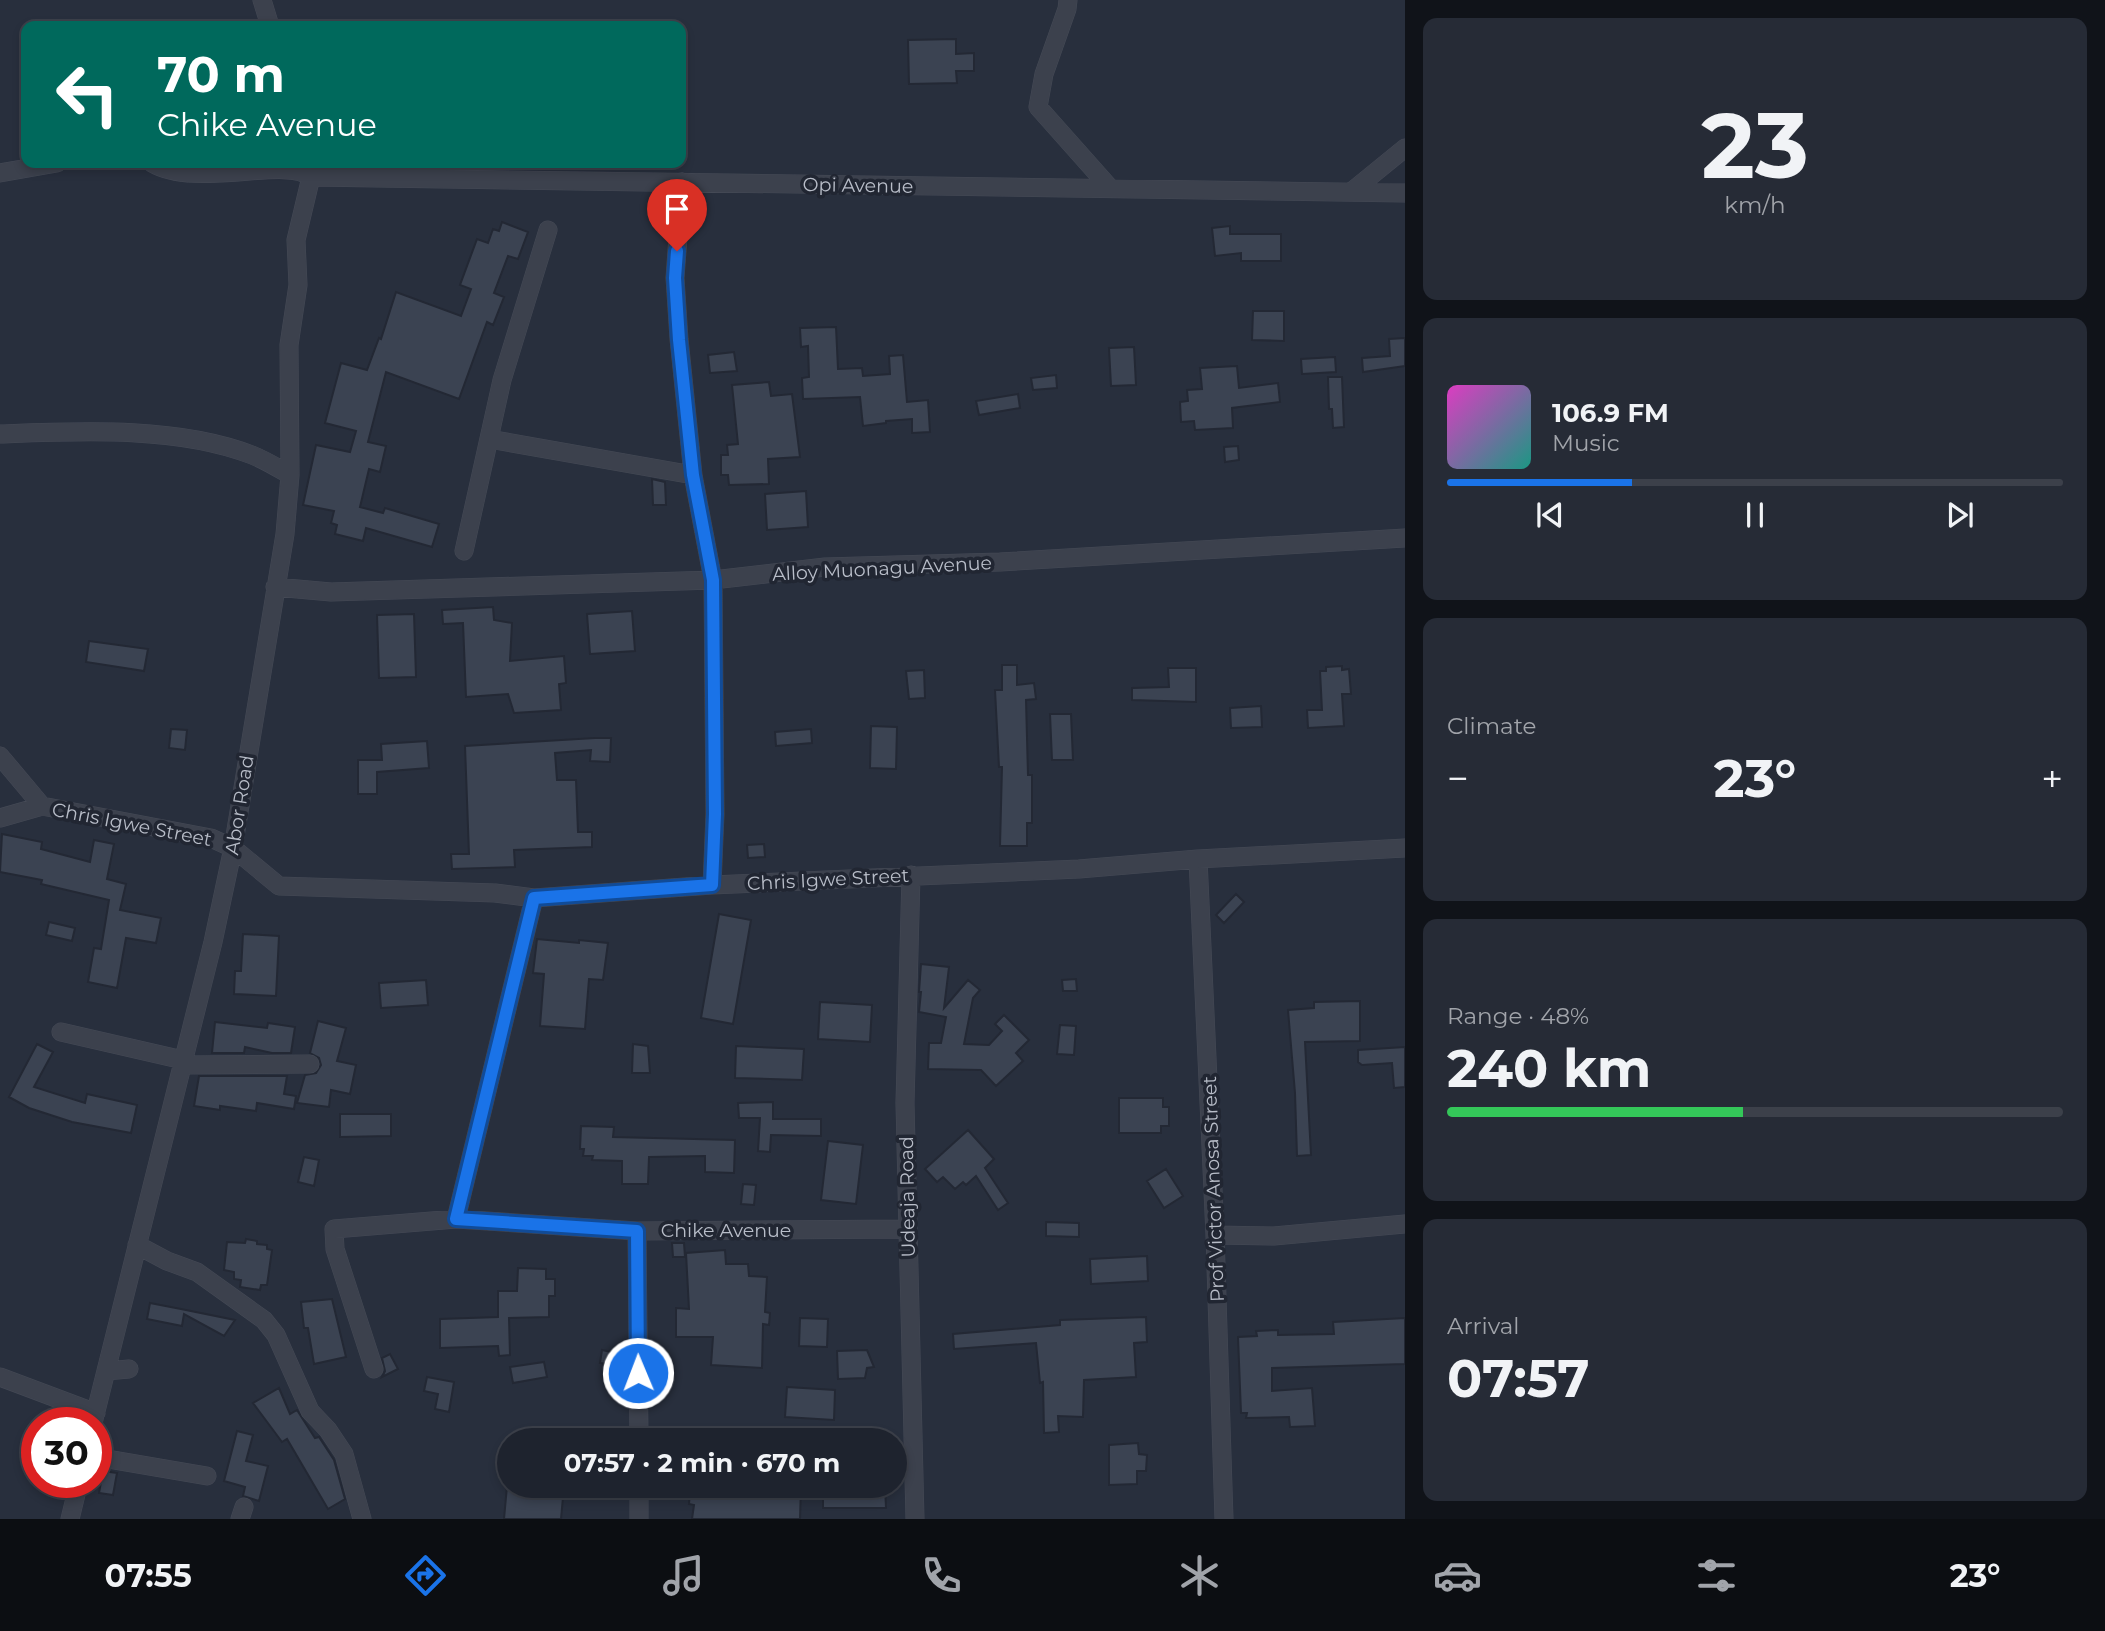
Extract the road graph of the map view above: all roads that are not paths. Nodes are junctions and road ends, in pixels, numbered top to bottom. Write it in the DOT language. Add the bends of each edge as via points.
graph roads {
  1 [pos="262,0"];
  2 [pos="1068,0"];
  3 [pos="268,21"];
  4 [pos="1405,148"];
  5 [pos="28,168"];
  6 [pos="161,168"];
  7 [pos="306,170"];
  8 [pos="0,173"];
  9 [pos="682,182"];
  10 [pos="1110,188"];
  11 [pos="1351,192"];
  12 [pos="1405,193"];
  13 [pos="548,230"];
  14 [pos="0,434"];
  15 [pos="489,439"];
  16 [pos="290,475"];
  17 [pos="693,475"];
  18 [pos="1405,538"];
  19 [pos="464,551"];
  20 [pos="713,580"];
  21 [pos="275,587"];
  22 [pos="0,756"];
  23 [pos="42,806"];
  24 [pos="0,818"];
  25 [pos="233,848"];
  26 [pos="1405,848"];
  27 [pos="1198,859"];
  28 [pos="911,875"];
  29 [pos="712,885"];
  30 [pos="534,898"];
  31 [pos="61,1032"];
  32 [pos="182,1062"];
  33 [pos="310,1064"];
  34 [pos="456,1219"];
  35 [pos="1405,1224"];
  36 [pos="907,1229"];
  37 [pos="637,1231"];
  38 [pos="1215,1235"];
  39 [pos="137,1245"];
  40 [pos="129,1369"];
  41 [pos="374,1369"];
  42 [pos="106,1371"];
  43 [pos="0,1377"];
  44 [pos="70,1407"];
  45 [pos="98,1407"];
  46 [pos="639,1428"];
  47 [pos="112,1460"];
  48 [pos="207,1476"];
  49 [pos="75,1498"];
  50 [pos="639,1498"];
  51 [pos="70,1519"];
  52 [pos="362,1519"];
  53 [pos="639,1519"];
  54 [pos="915,1519"];
  55 [pos="1224,1519"];
  1 -- 3 [label="street"];
  2 -- 10 [label="street" via="1038,107"];
  4 -- 11 [label="street"];
  5 -- 8 [label="street"];
  6 -- 7 [label="street, Opi Avenue" via="196,175"];
  7 -- 9 [label="street, Opi Avenue"];
  7 -- 16 [label="street, Abor Road" via="289,345"];
  9 -- 10 [label="street, Opi Avenue"];
  9 -- 17 [label="street" via="675,278"];
  10 -- 11 [label="street, Opi Avenue"];
  11 -- 12 [label="street, Opi Avenue"];
  13 -- 15 [label="street" via="502,380"];
  14 -- 16 [label="street" via="84,430 190,439 253,455"];
  15 -- 17 [label="street"];
  15 -- 19 [label="street"];
  16 -- 21 [label="street, Abor Road"];
  17 -- 20 [label="street"];
  18 -- 20 [label="street, Alloy Muonagu Avenue" via="825,568"];
  20 -- 21 [label="street, Alloy Muonagu Avenue" via="331,592"];
  20 -- 29 [label="street"];
  21 -- 25 [label="street, Abor Road"];
  22 -- 23 [label="street, Chris Igwe Street"];
  23 -- 24 [label="street"];
  23 -- 25 [label="street, Chris Igwe Street" via="211,838"];
  25 -- 30 [label="street, Chris Igwe Street" via="279,886"];
  25 -- 32 [label="street, Abor Road"];
  26 -- 27 [label="street, Chris Igwe Street"];
  27 -- 28 [label="street, Chris Igwe Street"];
  27 -- 38 [label="street, Prof Victor Anosa Street"];
  28 -- 29 [label="street, Chris Igwe Street"];
  28 -- 36 [label="street, Udeaja Road"];
  29 -- 30 [label="street, Chris Igwe Street"];
  30 -- 34 [label="street"];
  31 -- 32 [label="street"];
  32 -- 33 [label="street"];
  32 -- 39 [label="street, Abor Road"];
  34 -- 37 [label="street, Chike Avenue"];
  34 -- 41 [label="street, Chike Avenue" via="334,1229 335,1249"];
  35 -- 38 [label="street" via="1274,1236"];
  36 -- 37 [label="street, Chike Avenue"];
  36 -- 54 [label="street, Udeaja Road"];
  37 -- 46 [label="street"];
  38 -- 55 [label="street, Prof Victor Anosa Street"];
  39 -- 42 [label="street, Abor Road"];
  39 -- 52 [label="street" via="197,1272 264,1320 276,1335 310,1411 344,1454"];
  40 -- 42 [label="street"];
  42 -- 45 [label="street, Abor Road"];
  43 -- 44 [label="street"];
  47 -- 48 [label="street"];
  49 -- 51 [label="street"];
  50 -- 53 [label="street"];
}
